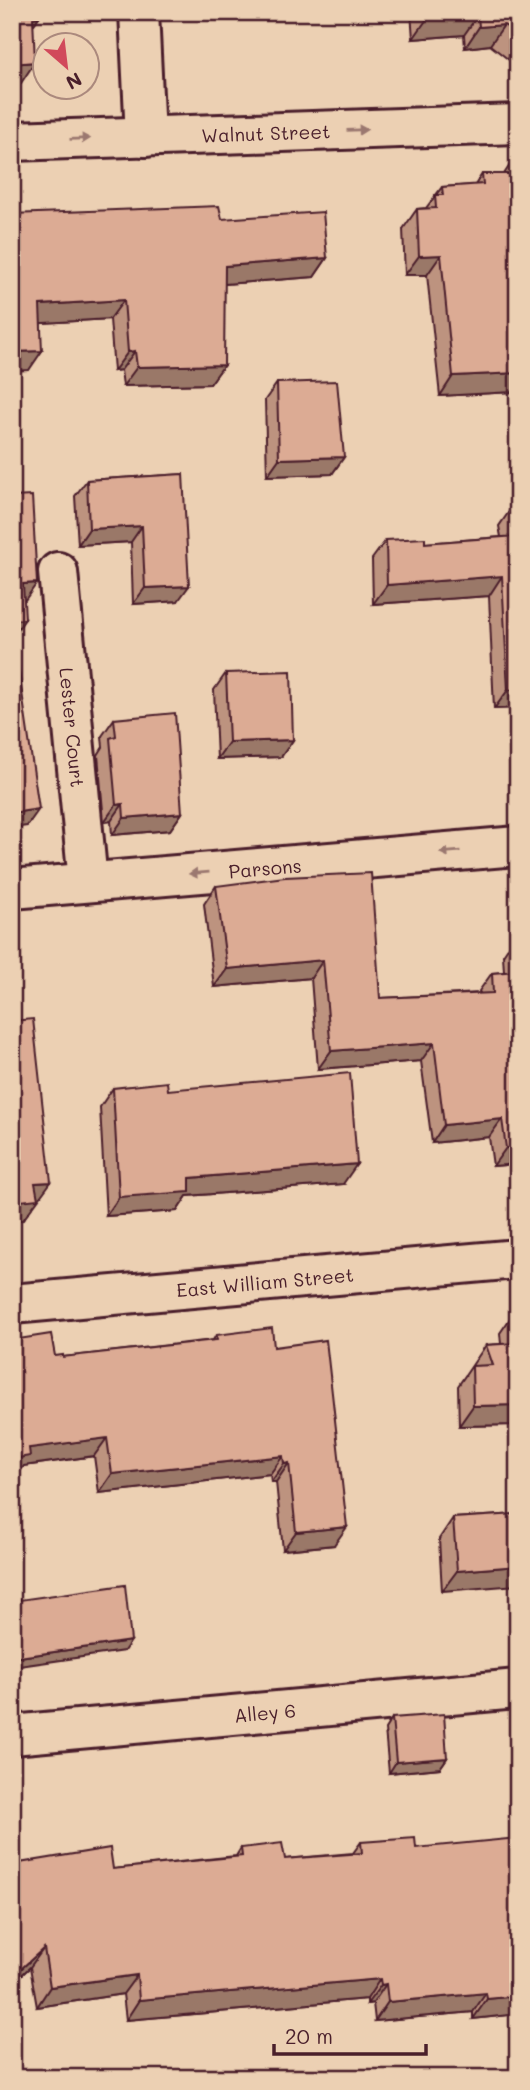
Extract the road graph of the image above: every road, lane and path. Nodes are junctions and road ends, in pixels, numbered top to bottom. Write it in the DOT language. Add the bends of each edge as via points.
graph roads {
  1 [pos="139,12"];
  2 [pos="518,124"];
  3 [pos="145,136"];
  4 [pos="12,141"];
  5 [pos="58,572"];
  6 [pos="518,846"];
  7 [pos="88,882"];
  8 [pos="12,889"];
  9 [pos="518,1259"];
  10 [pos="12,1304"];
  11 [pos="518,1689"];
  12 [pos="12,1735"];
  1 -- 3 [label="street"];
  3 -- 2 [label="street, Walnut Street, one-way"];
  4 -- 3 [label="street, Walnut Street, one-way"];
  5 -- 7 [label="street, Lester Court"];
  6 -- 7 [label="street, Parsons, one-way"];
  7 -- 8 [label="street, Parsons"];
  9 -- 10 [label="street, East William Street"];
  11 -- 12 [label="street, Alley 6"];
}
